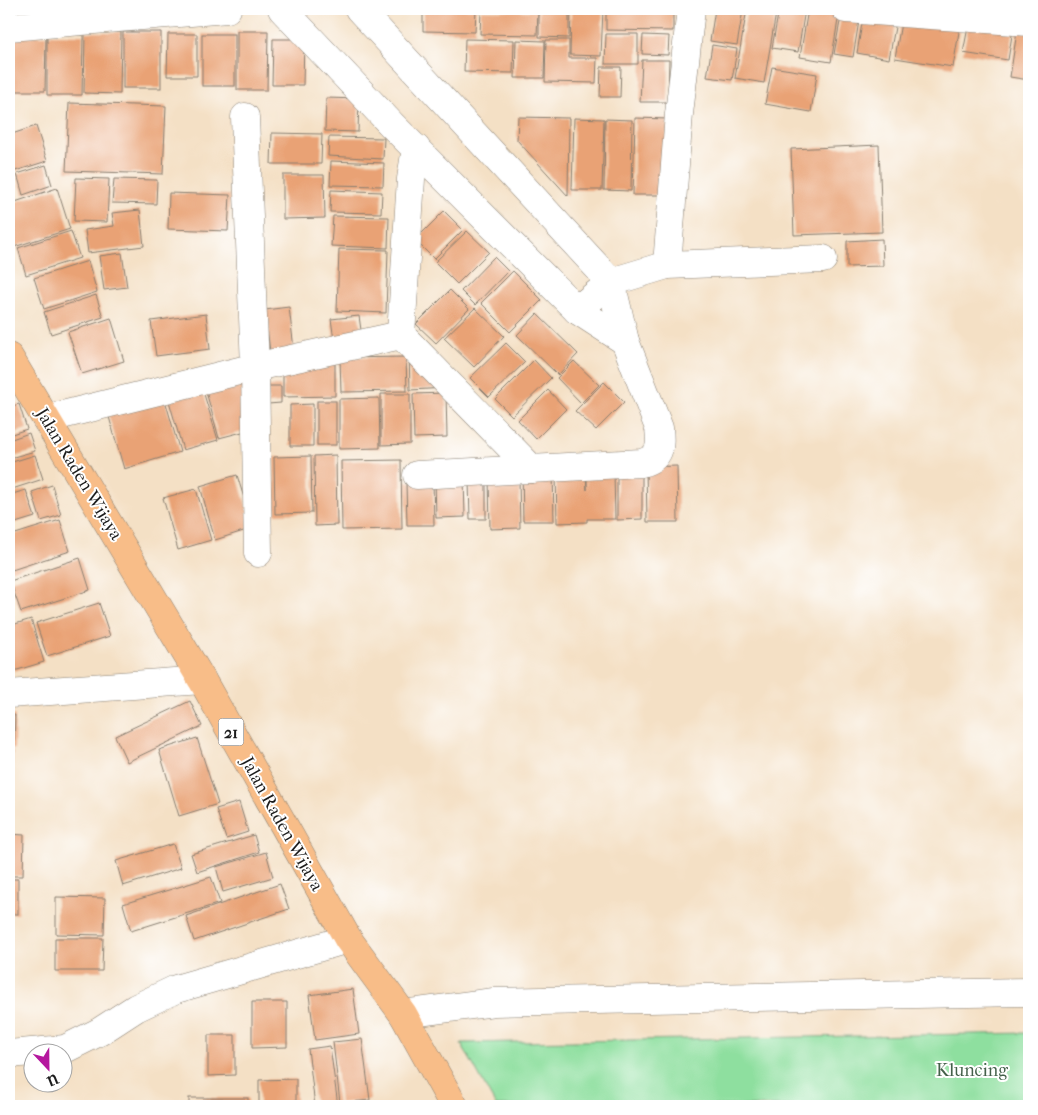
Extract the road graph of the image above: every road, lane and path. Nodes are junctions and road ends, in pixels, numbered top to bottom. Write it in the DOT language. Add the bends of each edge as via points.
graph roads {
  1 [pos="227,9"];
  2 [pos="282,9"];
  3 [pos="360,9"];
  4 [pos="691,9"];
  5 [pos="846,9"];
  6 [pos="1029,22"];
  7 [pos="9,27"];
  8 [pos="245,117"];
  9 [pos="416,148"];
  10 [pos="823,259"];
  11 [pos="667,265"];
  12 [pos="611,282"];
  13 [pos="577,310"];
  14 [pos="401,335"];
  15 [pos="625,341"];
  16 [pos="9,357"];
  17 [pos="255,367"];
  18 [pos="46,419"];
  19 [pos="532,469"];
  20 [pos="417,474"];
  21 [pos="258,553"];
  22 [pos="202,680"];
  23 [pos="9,694"];
  24 [pos="348,939"];
  25 [pos="1029,992"];
  26 [pos="403,1014"];
  27 [pos="9,1054"];
  28 [pos="454,1106"];
  1 -- 7 [label="street"];
  2 -- 9 [label="street"];
  3 -- 12 [label="street"];
  4 -- 11 [label="street"];
  5 -- 6 [label="street"];
  8 -- 17 [label="street"];
  9 -- 13 [label="street"];
  9 -- 14 [label="street" via="411,179"];
  10 -- 11 [label="street"];
  11 -- 12 [label="street"];
  12 -- 13 [label="street"];
  12 -- 15 [label="street"];
  13 -- 15 [label="street"];
  14 -- 17 [label="street"];
  14 -- 19 [label="street"];
  15 -- 19 [label="street" via="659,428 661,441 658,452 641,463"];
  16 -- 18 [label="highway, Jalan Raden Wijaya / 21"];
  17 -- 18 [label="street"];
  17 -- 21 [label="street"];
  18 -- 22 [label="highway, Jalan Raden Wijaya / 21"];
  19 -- 20 [label="street"];
  22 -- 23 [label="street"];
  22 -- 24 [label="highway, Jalan Raden Wijaya / 21"];
  24 -- 26 [label="highway, Jalan Raden Wijaya / 21"];
  24 -- 27 [label="street" via="176,990 136,1008 65,1049"];
  25 -- 26 [label="street" via="494,1002"];
  26 -- 28 [label="highway, Jalan Raden Wijaya / 21"];
}
